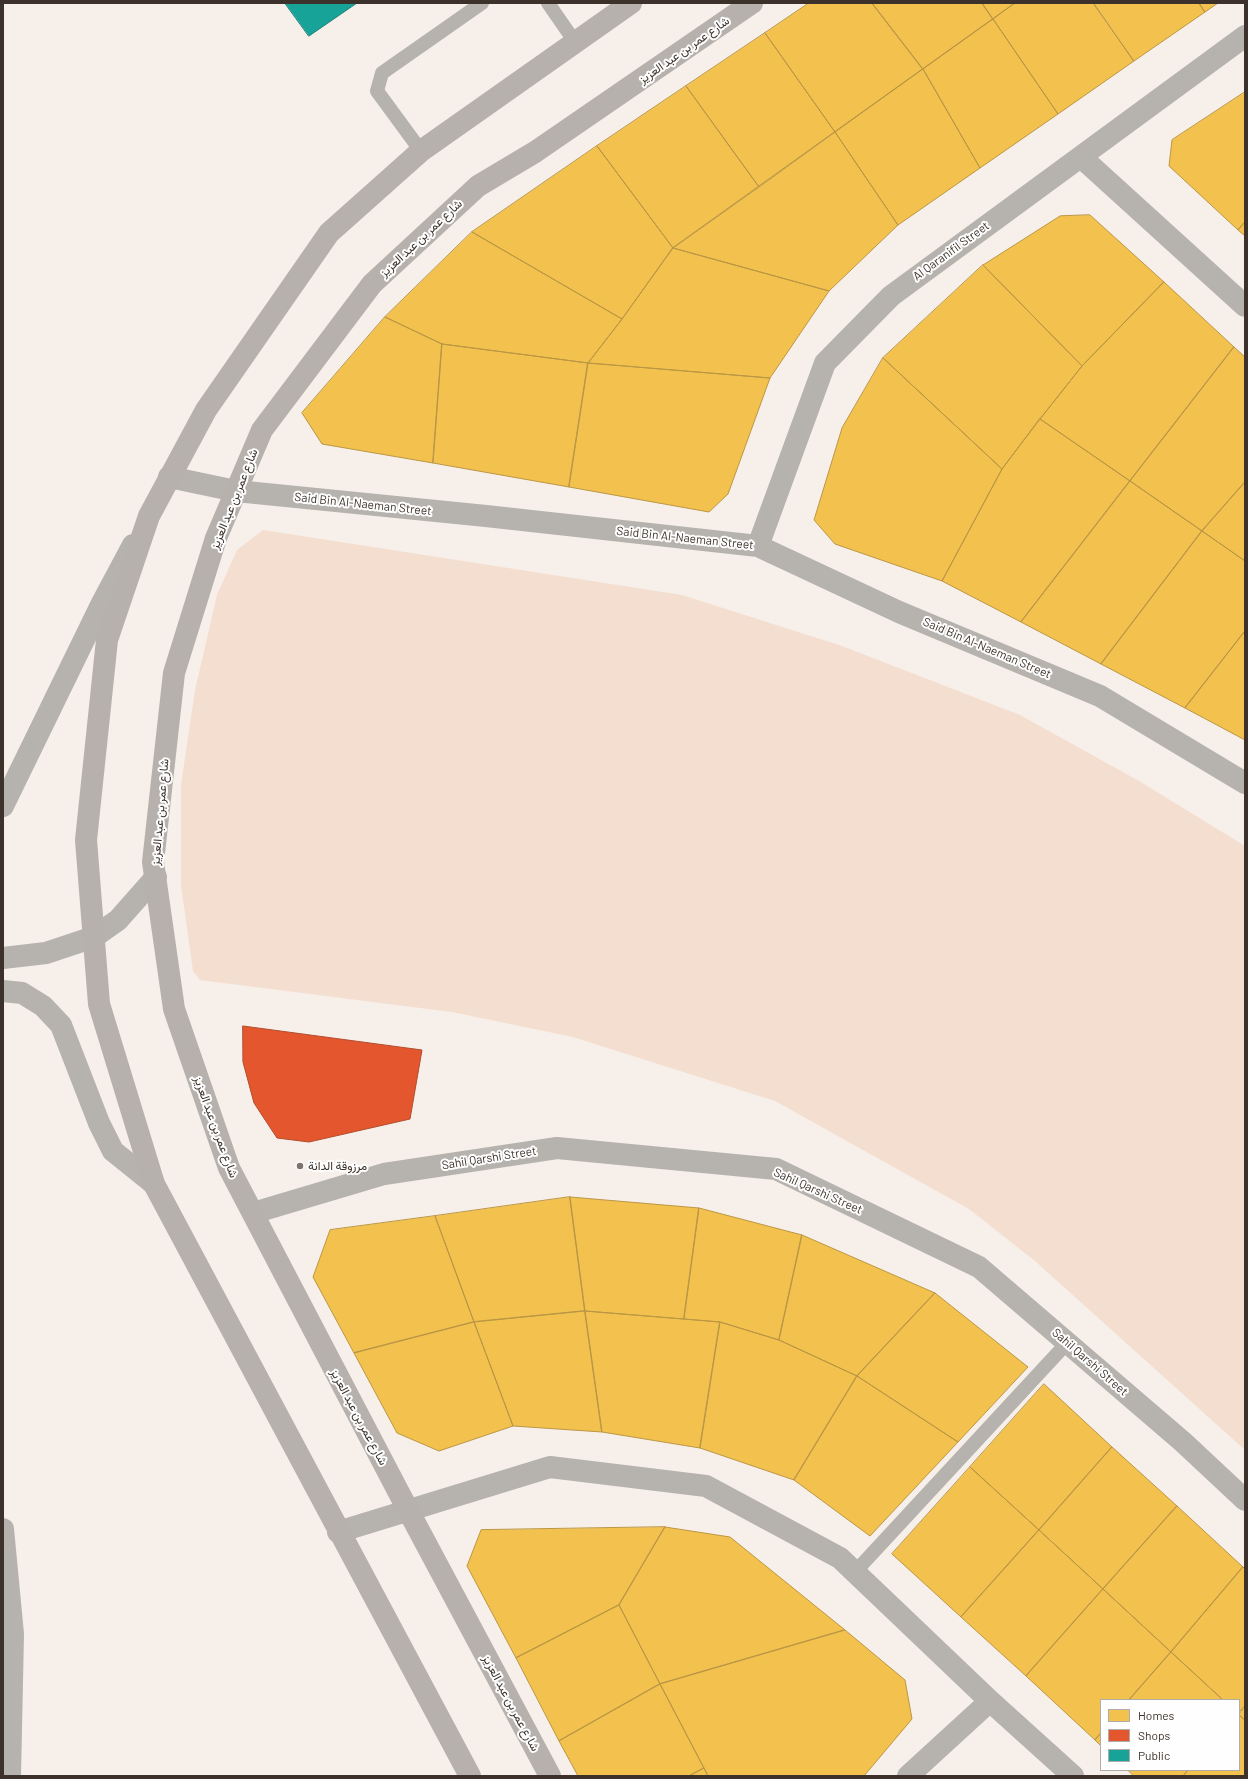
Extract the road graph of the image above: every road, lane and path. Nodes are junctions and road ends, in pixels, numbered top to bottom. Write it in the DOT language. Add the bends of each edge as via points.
graph roads {
  1 [pos="482,3"];
  2 [pos="548,3"];
  3 [pos="631,3"];
  4 [pos="752,3"];
  5 [pos="1245,36"];
  6 [pos="576,42"];
  7 [pos="421,151"];
  8 [pos="1081,157"];
  9 [pos="1245,306"];
  10 [pos="169,477"];
  11 [pos="236,491"];
  12 [pos="149,516"];
  13 [pos="758,546"];
  14 [pos="1245,783"];
  15 [pos="3,806"];
  16 [pos="156,878"];
  17 [pos="94,936"];
  18 [pos="3,958"];
  19 [pos="3,991"];
  20 [pos="154,1184"];
  21 [pos="253,1213"];
  22 [pos="1067,1343"];
  23 [pos="1245,1500"];
  24 [pos="408,1510"];
  25 [pos="3,1529"];
  26 [pos="338,1532"];
  27 [pos="855,1572"];
  28 [pos="990,1701"];
  29 [pos="10,1776"];
  30 [pos="470,1776"];
  31 [pos="550,1776"];
  32 [pos="908,1776"];
  33 [pos="1073,1776"];
  1 -- 7 [label="lane" via="382,73 377,91"];
  2 -- 6 [label="lane"];
  3 -- 6 [label="street"];
  4 -- 11 [label="street, شارع عمر بن عبد العزيز" via="535,152 478,186 372,284 262,430"];
  5 -- 8 [label="street, Al Qaranifil Street"];
  6 -- 7 [label="street"];
  7 -- 10 [label="street" via="329,233 206,410"];
  8 -- 9 [label="street"];
  8 -- 13 [label="street, Al Qaranifil Street" via="891,296 825,363"];
  10 -- 11 [label="street, Said Bin Al-Naeman Street"];
  10 -- 12 [label="street"];
  11 -- 13 [label="street, Said Bin Al-Naeman Street"];
  11 -- 16 [label="street, شارع عمر بن عبد العزيز" via="216,538 174,673 153,862"];
  12 -- 15 [label="street" via="100,605"];
  12 -- 17 [label="street" via="107,640 86,840"];
  13 -- 14 [label="street, Said Bin Al-Naeman Street" via="899,612 1100,696"];
  16 -- 17 [label="street" via="118,920"];
  16 -- 21 [label="street, شارع عمر بن عبد العزيز" via="174,1009 229,1168"];
  17 -- 18 [label="street" via="46,953"];
  17 -- 20 [label="street" via="100,1004"];
  19 -- 20 [label="street" via="22,993 43,1006 61,1025 99,1123 113,1151"];
  20 -- 26 [label="street"];
  21 -- 22 [label="street, Sahil Qarshi Street" via="384,1174 557,1148 776,1169 979,1267"];
  21 -- 24 [label="street, شارع عمر بن عبد العزيز"];
  22 -- 23 [label="street, Sahil Qarshi Street" via="1183,1442"];
  22 -- 27 [label="lane"];
  24 -- 26 [label="street"];
  24 -- 27 [label="street" via="550,1467 706,1486 840,1558"];
  24 -- 31 [label="street, شارع عمر بن عبد العزيز"];
  25 -- 29 [label="street" via="13,1634"];
  26 -- 30 [label="street"];
  27 -- 28 [label="street"];
  28 -- 32 [label="street"];
  28 -- 33 [label="street"];
}
